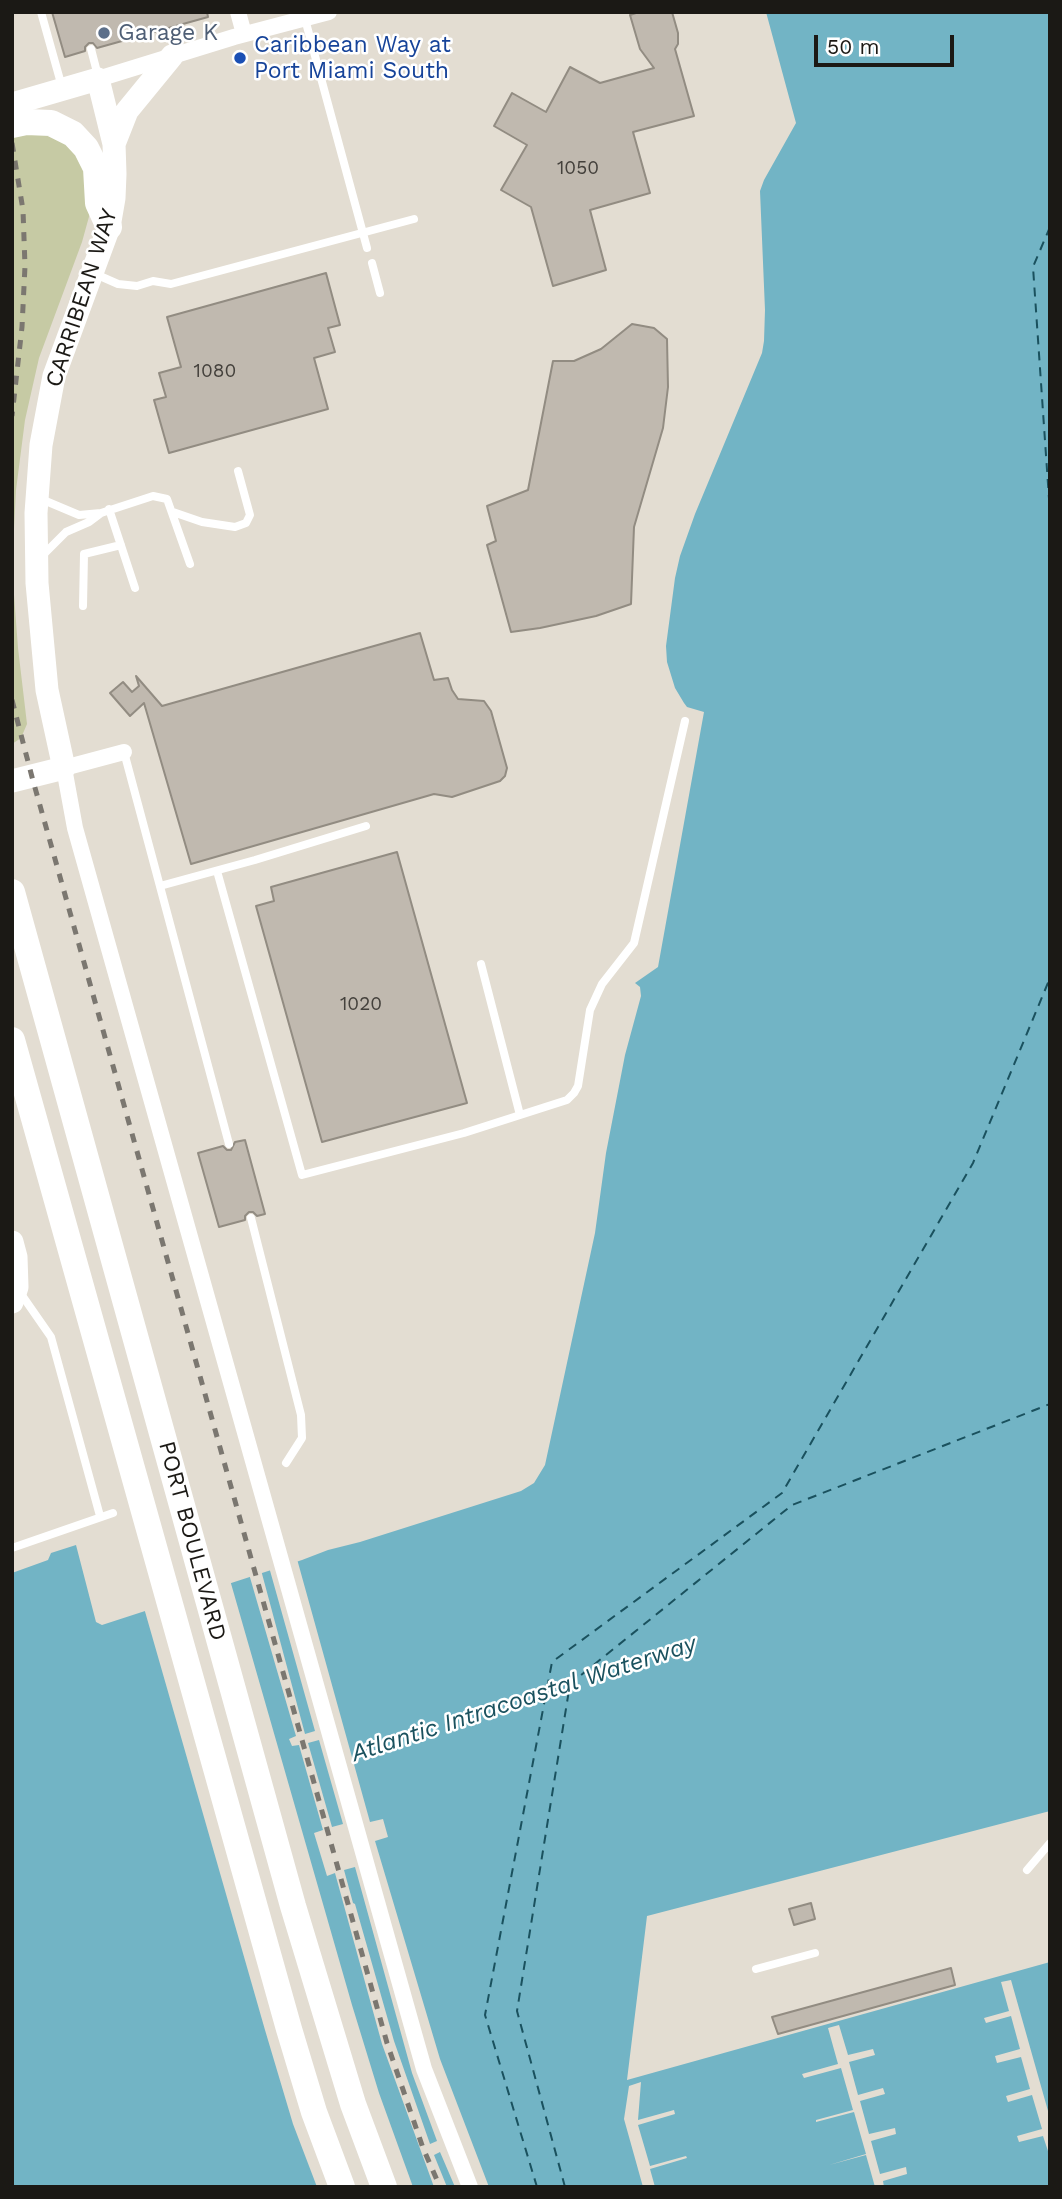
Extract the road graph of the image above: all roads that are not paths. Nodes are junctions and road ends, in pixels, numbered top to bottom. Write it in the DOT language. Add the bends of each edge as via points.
graph roads {
  1 [pos="41,12"];
  2 [pos="237,12"];
  3 [pos="330,12"];
  4 [pos="305,19"];
  5 [pos="244,34"];
  6 [pos="91,49"];
  7 [pos="172,56"];
  8 [pos="98,79"];
  9 [pos="63,90"];
  10 [pos="12,104"];
  11 [pos="12,125"];
  12 [pos="114,144"];
  13 [pos="414,219"];
  14 [pos="108,227"];
  15 [pos="363,232"];
  16 [pos="368,248"];
  17 [pos="372,263"];
  18 [pos="92,272"];
  19 [pos="380,293"];
  20 [pos="238,471"];
  21 [pos="37,498"];
  22 [pos="105,511"];
  23 [pos="173,512"];
  24 [pos="121,545"];
  25 [pos="36,562"];
  26 [pos="190,564"];
  27 [pos="135,588"];
  28 [pos="83,606"];
  29 [pos="685,721"];
  30 [pos="124,752"];
  31 [pos="64,768"];
  32 [pos="12,781"];
  33 [pos="366,826"];
  34 [pos="217,870"];
  35 [pos="160,886"];
  36 [pos="12,892"];
  37 [pos="481,964"];
  38 [pos="12,1040"];
  39 [pos="520,1115"];
  40 [pos="229,1144"];
  41 [pos="251,1218"];
  42 [pos="14,1253"];
  43 [pos="15,1295"];
  44 [pos="286,1462"];
  45 [pos="113,1513"];
  46 [pos="100,1516"];
  47 [pos="12,1548"];
  48 [pos="1050,1843"];
  49 [pos="1027,1870"];
  50 [pos="815,1953"];
  51 [pos="756,1969"];
  52 [pos="342,2187"];
  53 [pos="384,2187"];
  54 [pos="470,2187"];
  1 -- 9 [label="lane"];
  2 -- 5 [label="street"];
  3 -- 4 [label="street"];
  4 -- 5 [label="street"];
  4 -- 15 [label="lane"];
  5 -- 7 [label="street"];
  6 -- 8 [label="lane"];
  7 -- 8 [label="street"];
  7 -- 12 [label="street" via="127,111"];
  8 -- 9 [label="street"];
  8 -- 12 [label="street, CARRIBEAN WAY"];
  9 -- 10 [label="street"];
  11 -- 14 [label="main road" via="51,123 73,134 96,168 98,203"];
  12 -- 14 [label="street, CARRIBEAN WAY" via="114,198"];
  13 -- 15 [label="lane"];
  14 -- 18 [label="street, CARRIBEAN WAY"];
  15 -- 16 [label="lane"];
  15 -- 18 [label="lane" via="171,284 118,284"];
  17 -- 19 [label="lane"];
  18 -- 21 [label="street, CARRIBEAN WAY" via="54,376"];
  20 -- 23 [label="lane" via="250,515 246,523 234,527 213,524"];
  21 -- 22 [label="lane" via="79,515"];
  21 -- 25 [label="street, CARRIBEAN WAY"];
  22 -- 23 [label="lane" via="153,496 167,499"];
  22 -- 24 [label="lane"];
  22 -- 25 [label="lane" via="66,532"];
  23 -- 26 [label="lane"];
  24 -- 27 [label="lane"];
  24 -- 28 [label="lane" via="84,554"];
  25 -- 31 [label="street, CARRIBEAN WAY" via="47,690"];
  29 -- 39 [label="lane" via="634,943 602,984 590,1010 578,1086 567,1100"];
  30 -- 31 [label="street"];
  30 -- 35 [label="lane"];
  31 -- 32 [label="street"];
  31 -- 54 [label="street" via="75,828 425,2069"];
  33 -- 34 [label="lane"];
  34 -- 35 [label="lane"];
  34 -- 39 [label="lane" via="302,1175"];
  35 -- 40 [label="lane"];
  36 -- 53 [label="main road, PORT BOULEVARD" via="293,1906 353,2104"];
  37 -- 39 [label="lane"];
  38 -- 52 [label="main road, PORT BOULEVARD" via="292,2042"];
  41 -- 44 [label="lane" via="301,1415 302,1438"];
  42 -- 43 [label="street"];
  43 -- 46 [label="lane" via="51,1337"];
  45 -- 46 [label="lane"];
  46 -- 47 [label="lane"];
  48 -- 49 [label="lane"];
  50 -- 51 [label="lane"];
}
